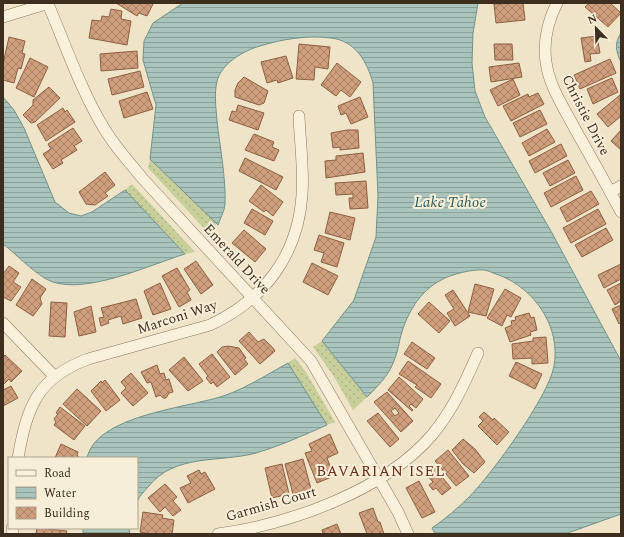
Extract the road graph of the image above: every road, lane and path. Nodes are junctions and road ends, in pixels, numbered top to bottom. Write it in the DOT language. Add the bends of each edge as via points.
graph roads {
  1 [pos="49,3"];
  2 [pos="557,3"];
  3 [pos="3,17"];
  4 [pos="298,116"];
  5 [pos="621,186"];
  6 [pos="610,192"];
  7 [pos="621,212"];
  8 [pos="252,297"];
  9 [pos="3,323"];
  10 [pos="478,353"];
  11 [pos="54,376"];
  12 [pos="18,457"];
  13 [pos="378,479"];
  14 [pos="218,534"];
  15 [pos="408,534"];
  1 -- 3 [label="street"];
  1 -- 8 [label="street, Emerald Drive" via="105,130 143,179"];
  2 -- 6 [label="street, Christie Drive" via="548,25 545,43 546,63 552,85"];
  4 -- 8 [label="street, Marconi Way" via="302,195 298,221 280,267 266,285"];
  5 -- 6 [label="street"];
  6 -- 7 [label="street, Christie Drive"];
  8 -- 11 [label="street, Marconi Way" via="226,318 210,325 88,359"];
  8 -- 13 [label="street, Emerald Drive" via="311,361"];
  9 -- 11 [label="street"];
  10 -- 13 [label="street, Garmish Court" via="460,394 431,435 413,453"];
  11 -- 12 [label="street, Marconi Way" via="33,402 22,434"];
  13 -- 14 [label="street, Garmish Court" via="304,513"];
  13 -- 15 [label="street, Emerald Drive"];
}
